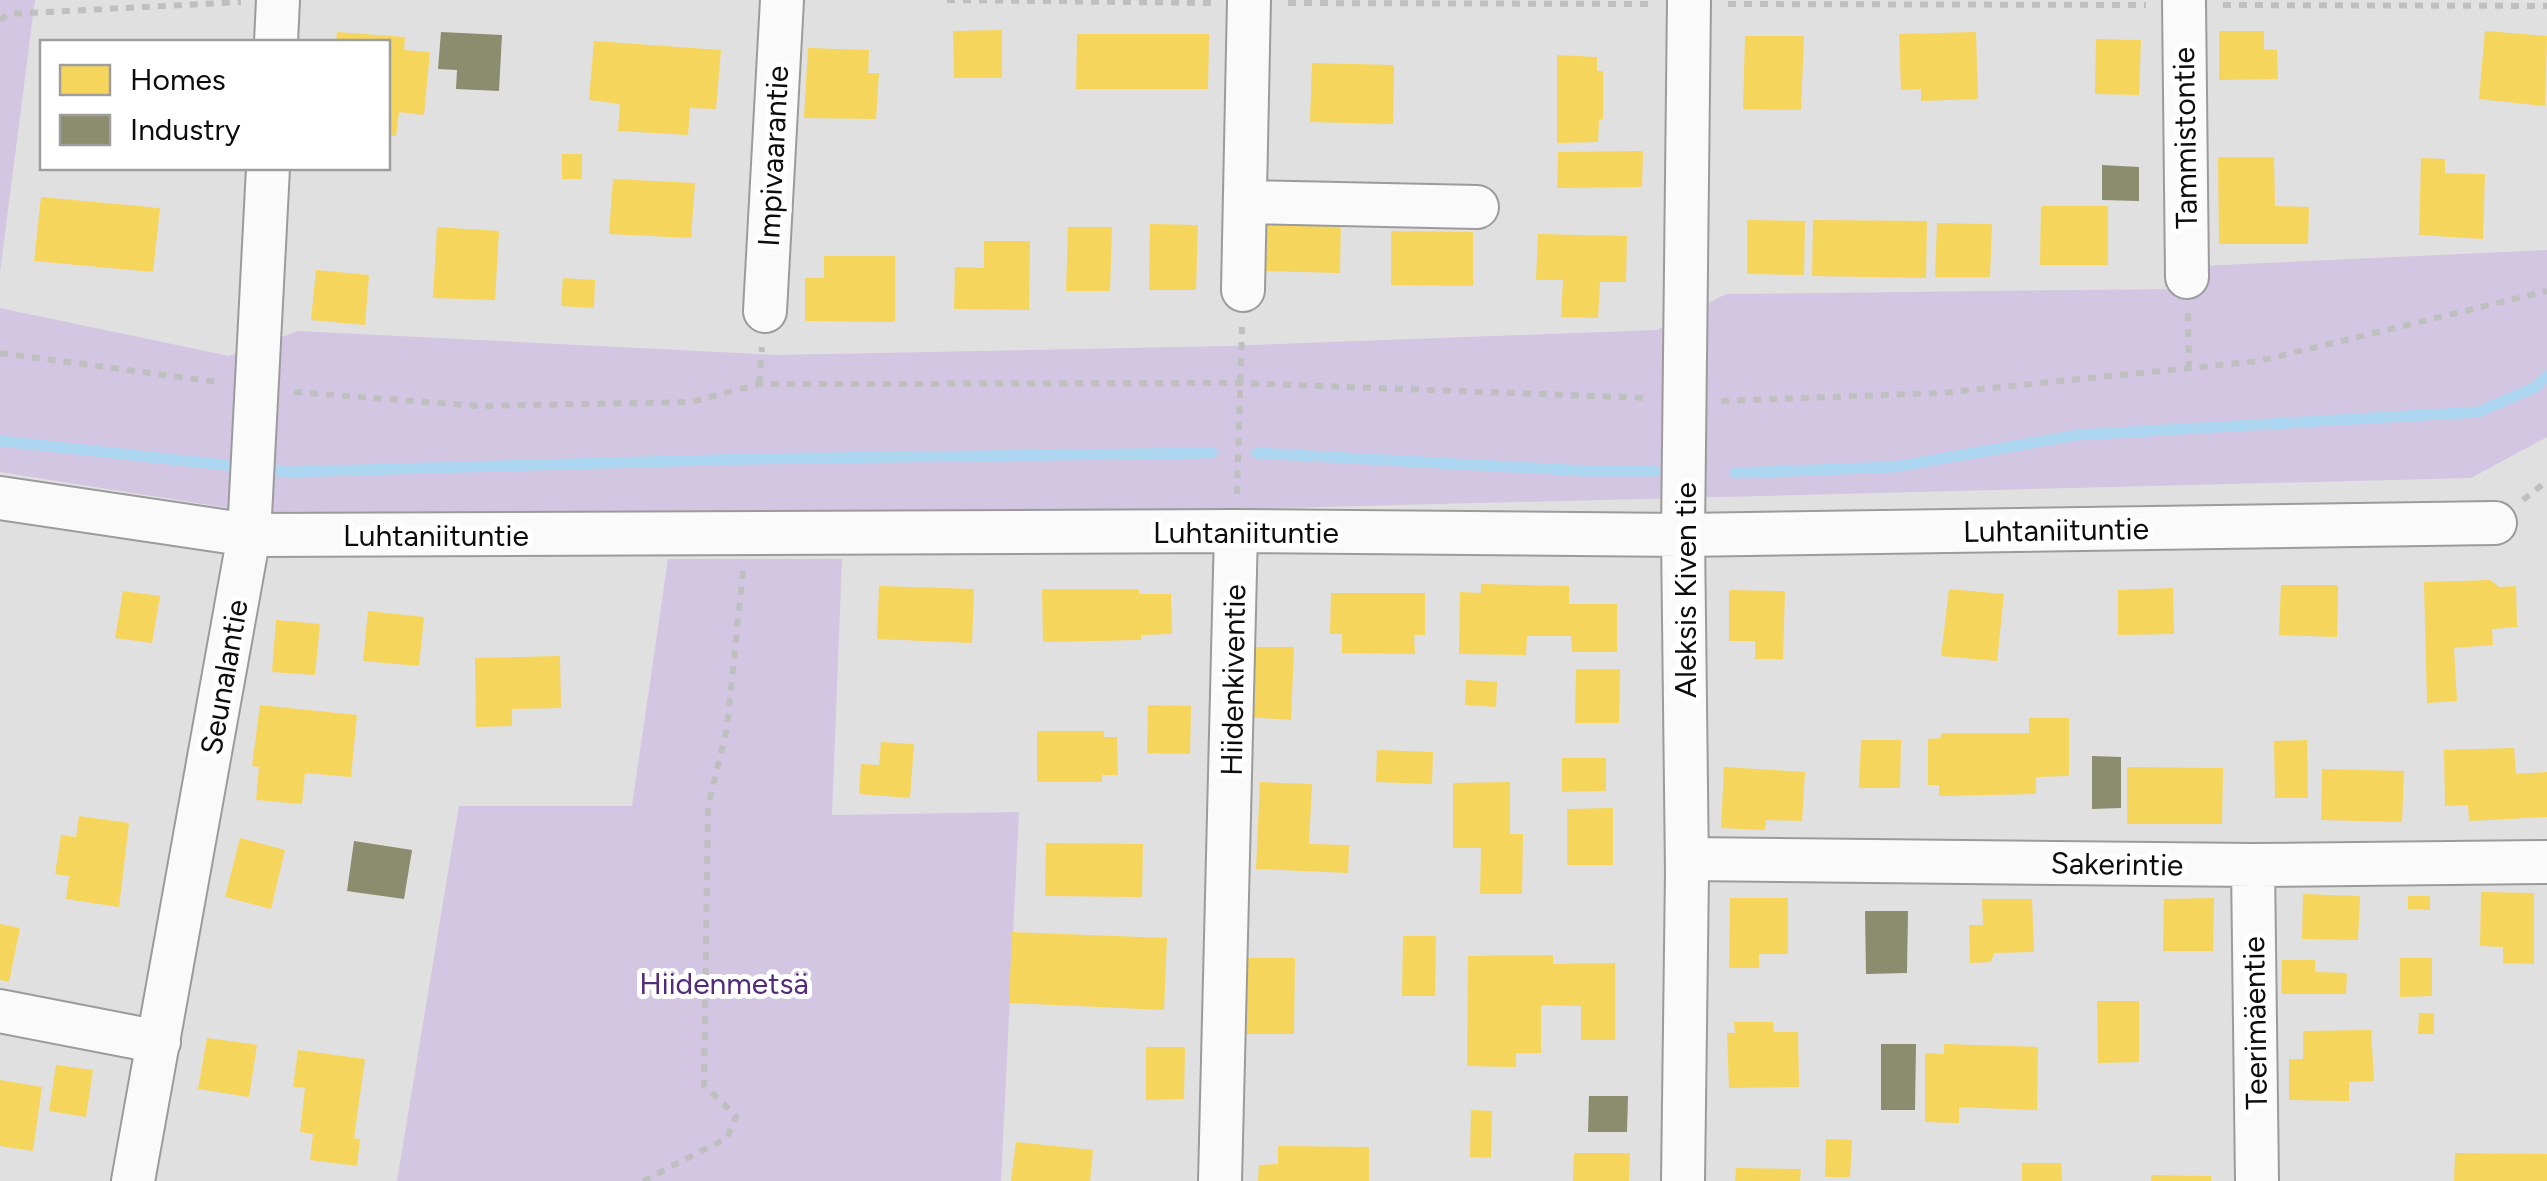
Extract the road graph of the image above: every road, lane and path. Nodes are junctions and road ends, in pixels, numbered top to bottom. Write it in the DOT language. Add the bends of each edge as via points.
graph roads {
  1 [pos="278,0"];
  2 [pos="782,0"];
  3 [pos="948,0"];
  4 [pos="1249,2"];
  5 [pos="1689,2"];
  6 [pos="2184,2"];
  7 [pos="2547,6"];
  8 [pos="4,12"];
  9 [pos="0,20"];
  10 [pos="276,40"];
  11 [pos="268,170"];
  12 [pos="1245,202"];
  13 [pos="1477,207"];
  14 [pos="2187,277"];
  15 [pos="1243,290"];
  16 [pos="2547,290"];
  17 [pos="764,311"];
  18 [pos="0,353"];
  19 [pos="2189,366"];
  20 [pos="1240,383"];
  21 [pos="255,388"];
  22 [pos="1686,400"];
  23 [pos="0,498"];
  24 [pos="2495,523"];
  25 [pos="1236,531"];
  26 [pos="249,535"];
  27 [pos="746,535"];
  28 [pos="1683,535"];
  29 [pos="1686,859"];
  30 [pos="2547,862"];
  31 [pos="2252,865"];
  32 [pos="0,1011"];
  33 [pos="159,1042"];
  34 [pos="134,1181"];
  35 [pos="643,1181"];
  36 [pos="1220,1181"];
  37 [pos="1683,1181"];
  38 [pos="2257,1181"];
  1 -- 8 [label="path"];
  1 -- 10 [label="street"];
  2 -- 17 [label="street, Impivaarantie"];
  3 -- 4 [label="path"];
  4 -- 5 [label="path"];
  4 -- 12 [label="street"];
  5 -- 6 [label="path"];
  5 -- 22 [label="street, Aleksis Kiven tie"];
  6 -- 7 [label="path"];
  6 -- 14 [label="street, Tammistontie"];
  8 -- 9 [label="path"];
  11 -- 21 [label="street, Seunalantie"];
  12 -- 13 [label="street"];
  12 -- 15 [label="street"];
  14 -- 19 [label="path"];
  15 -- 20 [label="path"];
  16 -- 19 [label="path" via="2258,361"];
  18 -- 21 [label="path"];
  19 -- 22 [label="path" via="1942,393"];
  20 -- 21 [label="path" via="759,384 691,402 479,406"];
  20 -- 22 [label="path"];
  20 -- 25 [label="path"];
  21 -- 26 [label="street, Seunalantie"];
  22 -- 28 [label="street, Aleksis Kiven tie"];
  23 -- 26 [label="street, Luhtaniituntie"];
  24 -- 28 [label="street, Luhtaniituntie"];
  25 -- 27 [label="street, Luhtaniituntie"];
  25 -- 28 [label="street, Luhtaniituntie"];
  25 -- 36 [label="street, Hiidenkiventie"];
  26 -- 27 [label="street, Luhtaniituntie"];
  26 -- 33 [label="street, Seunalantie"];
  27 -- 35 [label="path" via="726,728 708,807 704,1085 736,1116 726,1138"];
  28 -- 29 [label="street, Aleksis Kiven tie"];
  29 -- 31 [label="street, Sakerintie"];
  29 -- 37 [label="street, Aleksis Kiven tie"];
  30 -- 31 [label="street, Sakerintie"];
  31 -- 38 [label="street, Teerimäentie"];
  32 -- 33 [label="street"];
  33 -- 34 [label="street, Seunalantie"];
}
